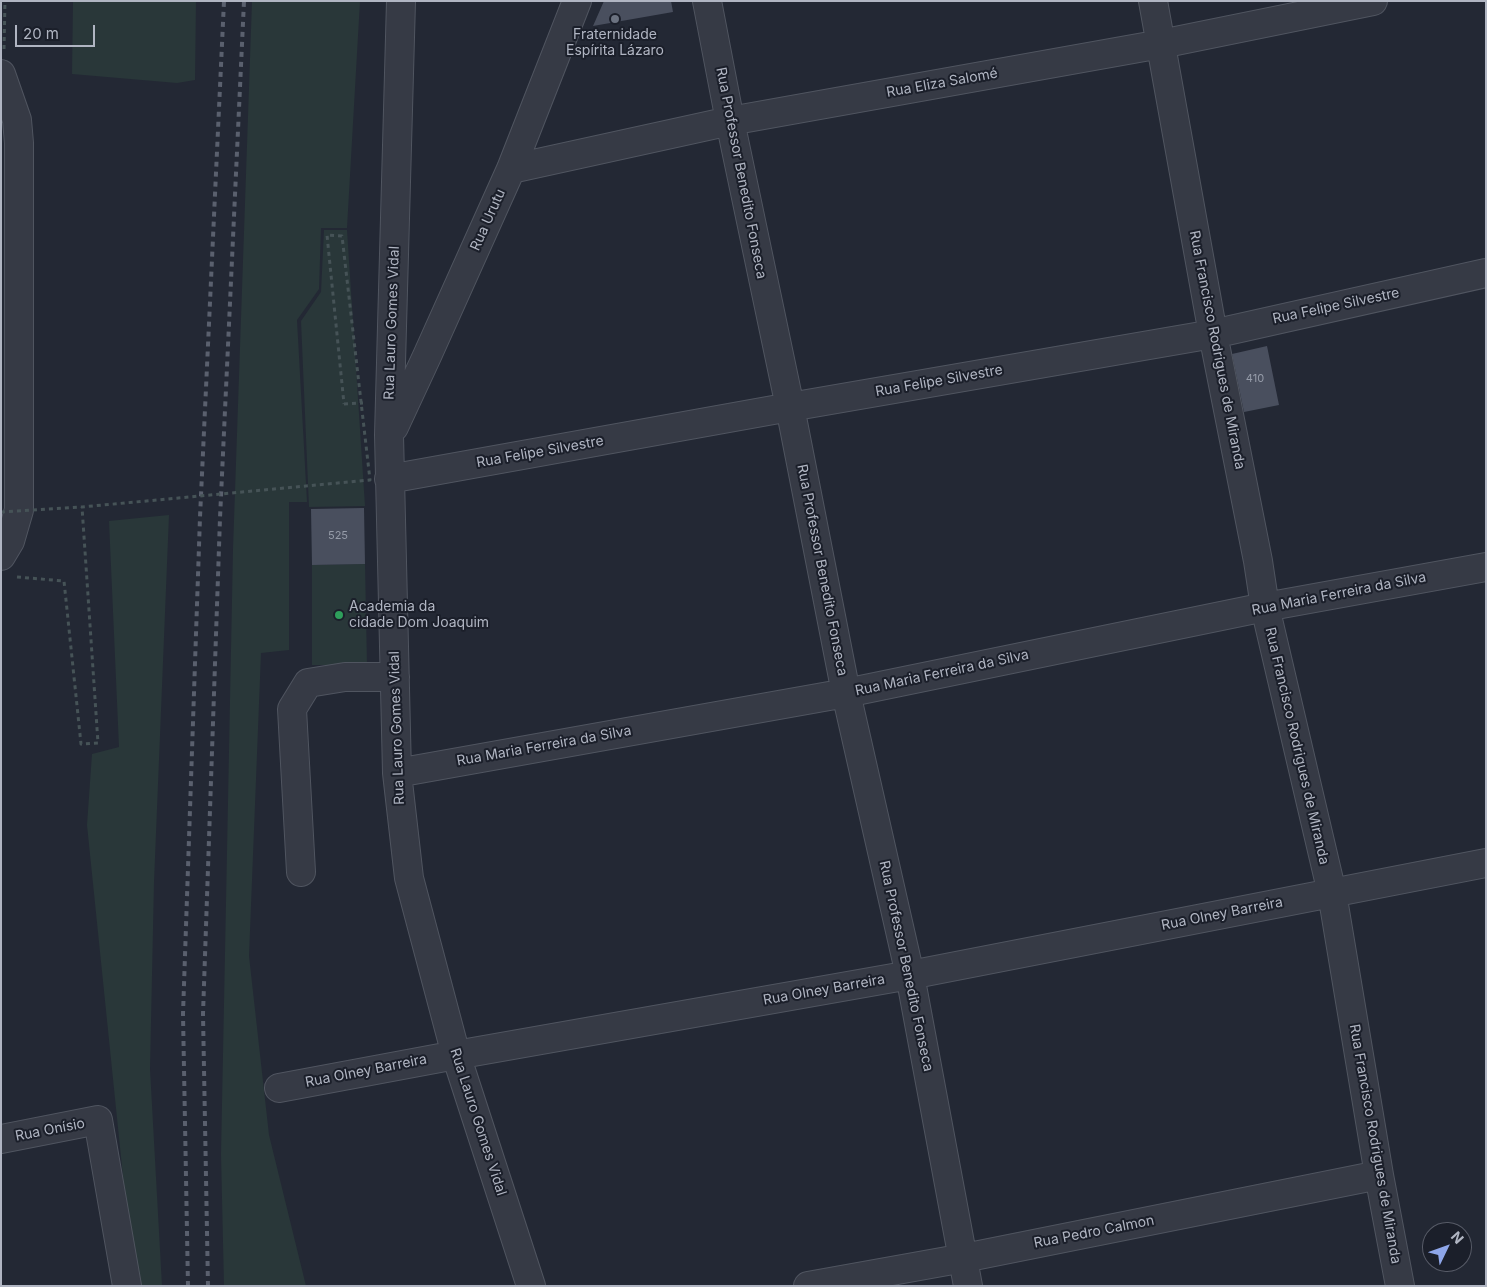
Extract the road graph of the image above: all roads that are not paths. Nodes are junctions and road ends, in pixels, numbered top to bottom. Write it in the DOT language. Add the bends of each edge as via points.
graph roads {
  1 [pos="400,1"];
  2 [pos="577,1"];
  3 [pos="707,1"];
  4 [pos="1153,1"];
  5 [pos="1373,1"];
  6 [pos="1162,44"];
  7 [pos="2,75"];
  8 [pos="730,121"];
  9 [pos="511,169"];
  10 [pos="1486,273"];
  11 [pos="1213,334"];
  12 [pos="790,407"];
  13 [pos="389,435"];
  14 [pos="389,479"];
  15 [pos="5,566"];
  16 [pos="1486,566"];
  17 [pos="1265,607"];
  18 [pos="394,676"];
  19 [pos="846,693"];
  20 [pos="397,772"];
  21 [pos="1486,863"];
  22 [pos="301,872"];
  23 [pos="1332,893"];
  24 [pos="910,975"];
  25 [pos="456,1055"];
  26 [pos="279,1088"];
  27 [pos="1,1139"];
  28 [pos="1379,1175"];
  29 [pos="964,1258"];
  30 [pos="127,1286"];
  31 [pos="531,1286"];
  32 [pos="808,1286"];
  33 [pos="968,1286"];
  34 [pos="1400,1286"];
  1 -- 13 [label="street, Rua Lauro Gomes Vidal"];
  2 -- 9 [label="street, Rua Urutu"];
  3 -- 8 [label="street, Rua Professor Benedito Fonseca"];
  4 -- 6 [label="street, Rua Francisco Rodrigues de Miranda"];
  5 -- 6 [label="street, Rua Eliza Salomé"];
  6 -- 8 [label="street, Rua Eliza Salomé"];
  6 -- 11 [label="street, Rua Francisco Rodrigues de Miranda"];
  7 -- 15 [label="street" via="17,120 19,143 19,510"];
  8 -- 9 [label="street, Rua Eliza Salomé"];
  8 -- 12 [label="street, Rua Professor Benedito Fonseca"];
  9 -- 13 [label="street, Rua Urutu"];
  10 -- 11 [label="street, Rua Felipe Silvestre"];
  11 -- 12 [label="street, Rua Felipe Silvestre"];
  11 -- 17 [label="street, Rua Francisco Rodrigues de Miranda"];
  12 -- 14 [label="street, Rua Felipe Silvestre"];
  12 -- 19 [label="street, Rua Professor Benedito Fonseca"];
  13 -- 14 [label="street, Rua Lauro Gomes Vidal"];
  14 -- 18 [label="street, Rua Lauro Gomes Vidal"];
  16 -- 17 [label="street, Rua Maria Ferreira da Silva"];
  17 -- 19 [label="street, Rua Maria Ferreira da Silva"];
  17 -- 23 [label="street, Rua Francisco Rodrigues de Miranda"];
  18 -- 20 [label="street, Rua Lauro Gomes Vidal"];
  18 -- 22 [label="street" via="345,677 308,683 292,709"];
  19 -- 20 [label="street, Rua Maria Ferreira da Silva"];
  19 -- 24 [label="street, Rua Professor Benedito Fonseca"];
  20 -- 25 [label="street, Rua Lauro Gomes Vidal" via="409,878"];
  21 -- 23 [label="street, Rua Olney Barreira"];
  23 -- 24 [label="street, Rua Olney Barreira"];
  23 -- 28 [label="street, Rua Francisco Rodrigues de Miranda"];
  24 -- 25 [label="street, Rua Olney Barreira"];
  24 -- 29 [label="street, Rua Professor Benedito Fonseca"];
  25 -- 26 [label="street, Rua Olney Barreira"];
  25 -- 31 [label="street, Rua Lauro Gomes Vidal"];
  27 -- 30 [label="street, Rua Onísio" via="98,1120"];
  28 -- 29 [label="street, Rua Pedro Calmon"];
  28 -- 34 [label="street, Rua Francisco Rodrigues de Miranda"];
  29 -- 32 [label="street, Rua Pedro Calmon"];
  29 -- 33 [label="street, Rua Professor Benedito Fonseca"];
}
